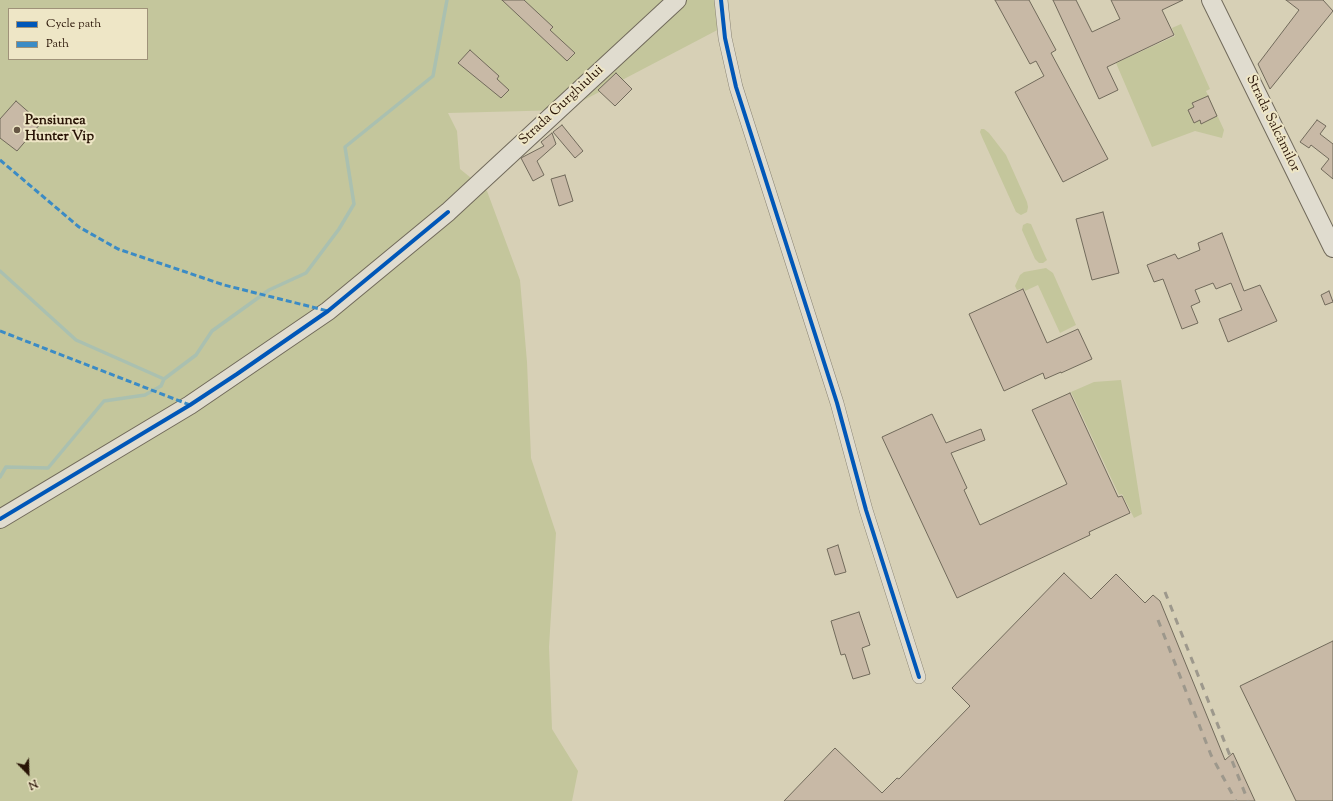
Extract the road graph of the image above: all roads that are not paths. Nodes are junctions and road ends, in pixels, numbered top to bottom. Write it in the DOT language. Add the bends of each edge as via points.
graph roads {
  1 [pos="677,0"];
  2 [pos="721,0"];
  3 [pos="1211,0"];
  4 [pos="1333,248"];
  5 [pos="0,519"];
  6 [pos="919,677"];
  1 -- 5 [label="main road, Strada Gurghiului" via="448,212 328,310 190,405"];
  2 -- 6 [label="street" via="725,38 736,87 837,403 868,517"];
  3 -- 4 [label="main road, Strada Salcâmilor"];
}
